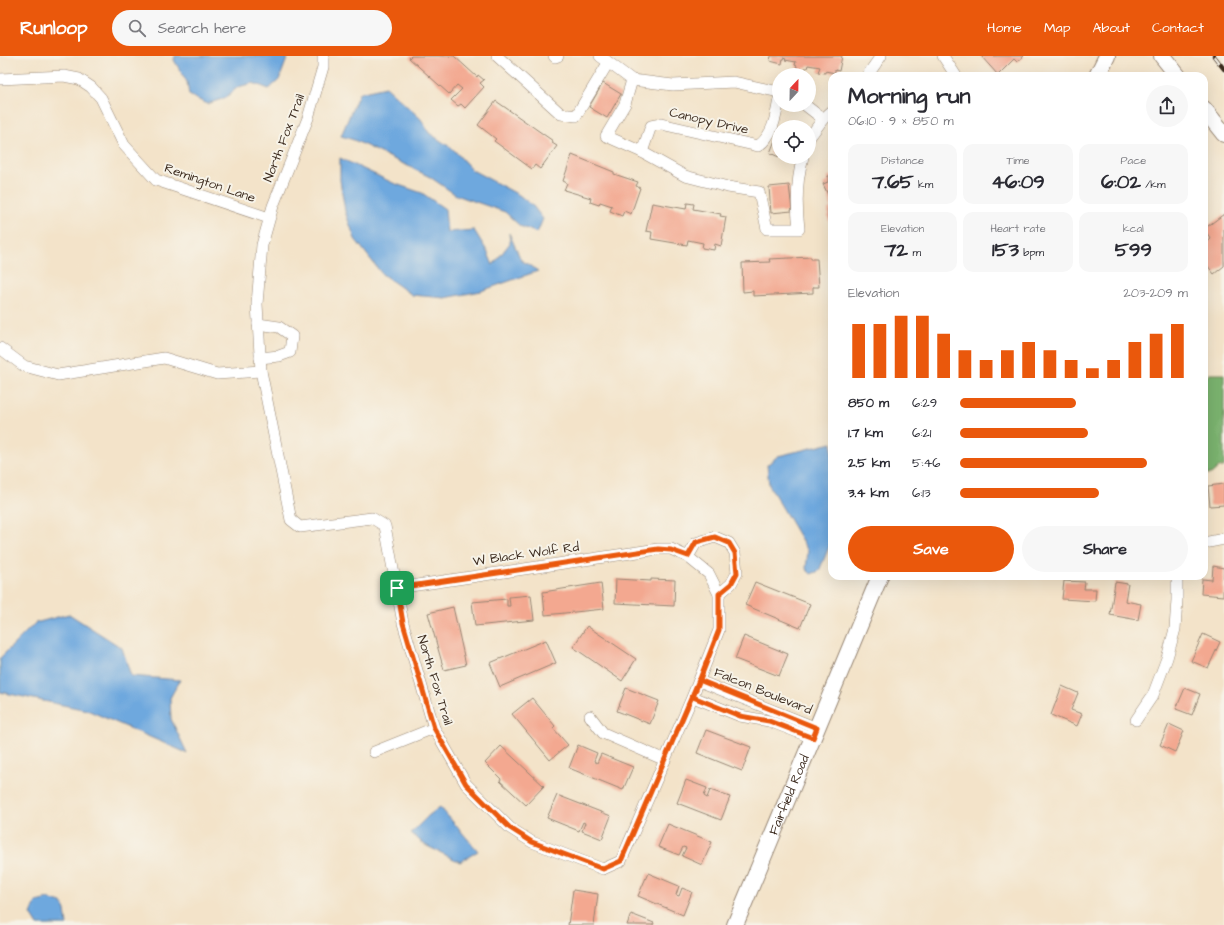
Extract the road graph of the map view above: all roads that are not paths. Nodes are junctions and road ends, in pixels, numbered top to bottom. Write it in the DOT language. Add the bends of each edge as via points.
graph roads {
  1 [pos="323,56"];
  2 [pos="496,56"];
  3 [pos="554,56"];
  4 [pos="558,56"];
  5 [pos="881,56"];
  6 [pos="943,56"];
  7 [pos="1107,56"];
  8 [pos="1162,56"];
  9 [pos="604,59"];
  10 [pos="870,72"];
  11 [pos="953,72"];
  12 [pos="1099,72"];
  13 [pos="1175,72"];
  14 [pos="0,79"];
  15 [pos="632,80"];
  16 [pos="772,90"];
  17 [pos="777,112"];
  18 [pos="814,112"];
  19 [pos="1208,114"];
  20 [pos="828,115"];
  21 [pos="823,119"];
  22 [pos="816,128"];
  23 [pos="1224,134"];
  24 [pos="642,152"];
  25 [pos="801,164"];
  26 [pos="269,218"];
  27 [pos="258,324"];
  28 [pos="0,348"];
  29 [pos="260,358"];
  30 [pos="261,371"];
  31 [pos="1224,539"];
  32 [pos="1208,542"];
  33 [pos="688,556"];
  34 [pos="878,580"];
  35 [pos="1177,580"];
  36 [pos="397,588"];
  37 [pos="719,594"];
  38 [pos="700,677"];
  39 [pos="693,697"];
  40 [pos="590,716"];
  41 [pos="1136,720"];
  42 [pos="434,728"];
  43 [pos="815,733"];
  44 [pos="374,752"];
  45 [pos="665,760"];
  46 [pos="735,925"];
  1 -- 26 [label="street, North Fox Trail" via="323,67 308,118"];
  2 -- 9 [label="street" via="561,114 576,116"];
  3 -- 4 [label="street"];
  5 -- 10 [label="street"];
  6 -- 11 [label="street"];
  7 -- 12 [label="street"];
  8 -- 13 [label="street"];
  9 -- 15 [label="street"];
  14 -- 26 [label="street, Remington Lane" via="64,76 79,79 91,86 101,98 124,145 156,180"];
  15 -- 16 [label="street" via="673,85 734,82"];
  15 -- 24 [label="street" via="625,104 606,136"];
  17 -- 24 [label="street, Canopy Drive" via="765,142 758,146 661,124 651,126"];
  18 -- 21 [label="street"];
  19 -- 23 [label="street"];
  20 -- 21 [label="street"];
  21 -- 22 [label="street"];
  24 -- 25 [label="street" via="685,176 759,192 767,229 799,228 796,202"];
  26 -- 27 [label="street, North Fox Trail" via="262,245 257,304"];
  27 -- 29 [label="street, North Fox Trail"];
  27 -- 29 [label="street" via="279,327 292,336 290,352"];
  28 -- 30 [label="street" via="24,366 58,375 164,358 217,374"];
  29 -- 30 [label="street, North Fox Trail"];
  30 -- 36 [label="street, North Fox Trail" via="291,520 300,527 372,518 385,526"];
  31 -- 32 [label="street"];
  33 -- 36 [label="street, W Black Wolf Rd" via="658,549"];
  33 -- 37 [label="street" via="709,574"];
  33 -- 37 [label="street" via="696,542 715,537 729,543 735,553 737,573 731,584"];
  34 -- 43 [label="street, Fairfield Road"];
  35 -- 41 [label="street" via="1174,629 1167,658 1153,695"];
  36 -- 42 [label="street, North Fox Trail" via="403,623"];
  37 -- 38 [label="street, North Fox Trail" via="719,630"];
  38 -- 39 [label="street, North Fox Trail"];
  38 -- 43 [label="street, Falcon Boulevard"];
  39 -- 43 [label="street, Falcon Boulevard" via="740,716"];
  39 -- 45 [label="street, North Fox Trail"];
  40 -- 45 [label="street" via="603,733"];
  42 -- 44 [label="street"];
  42 -- 45 [label="street, North Fox Trail" via="466,784 510,828 532,842 603,869 621,861"];
  43 -- 46 [label="street, Fairfield Road"];
}
